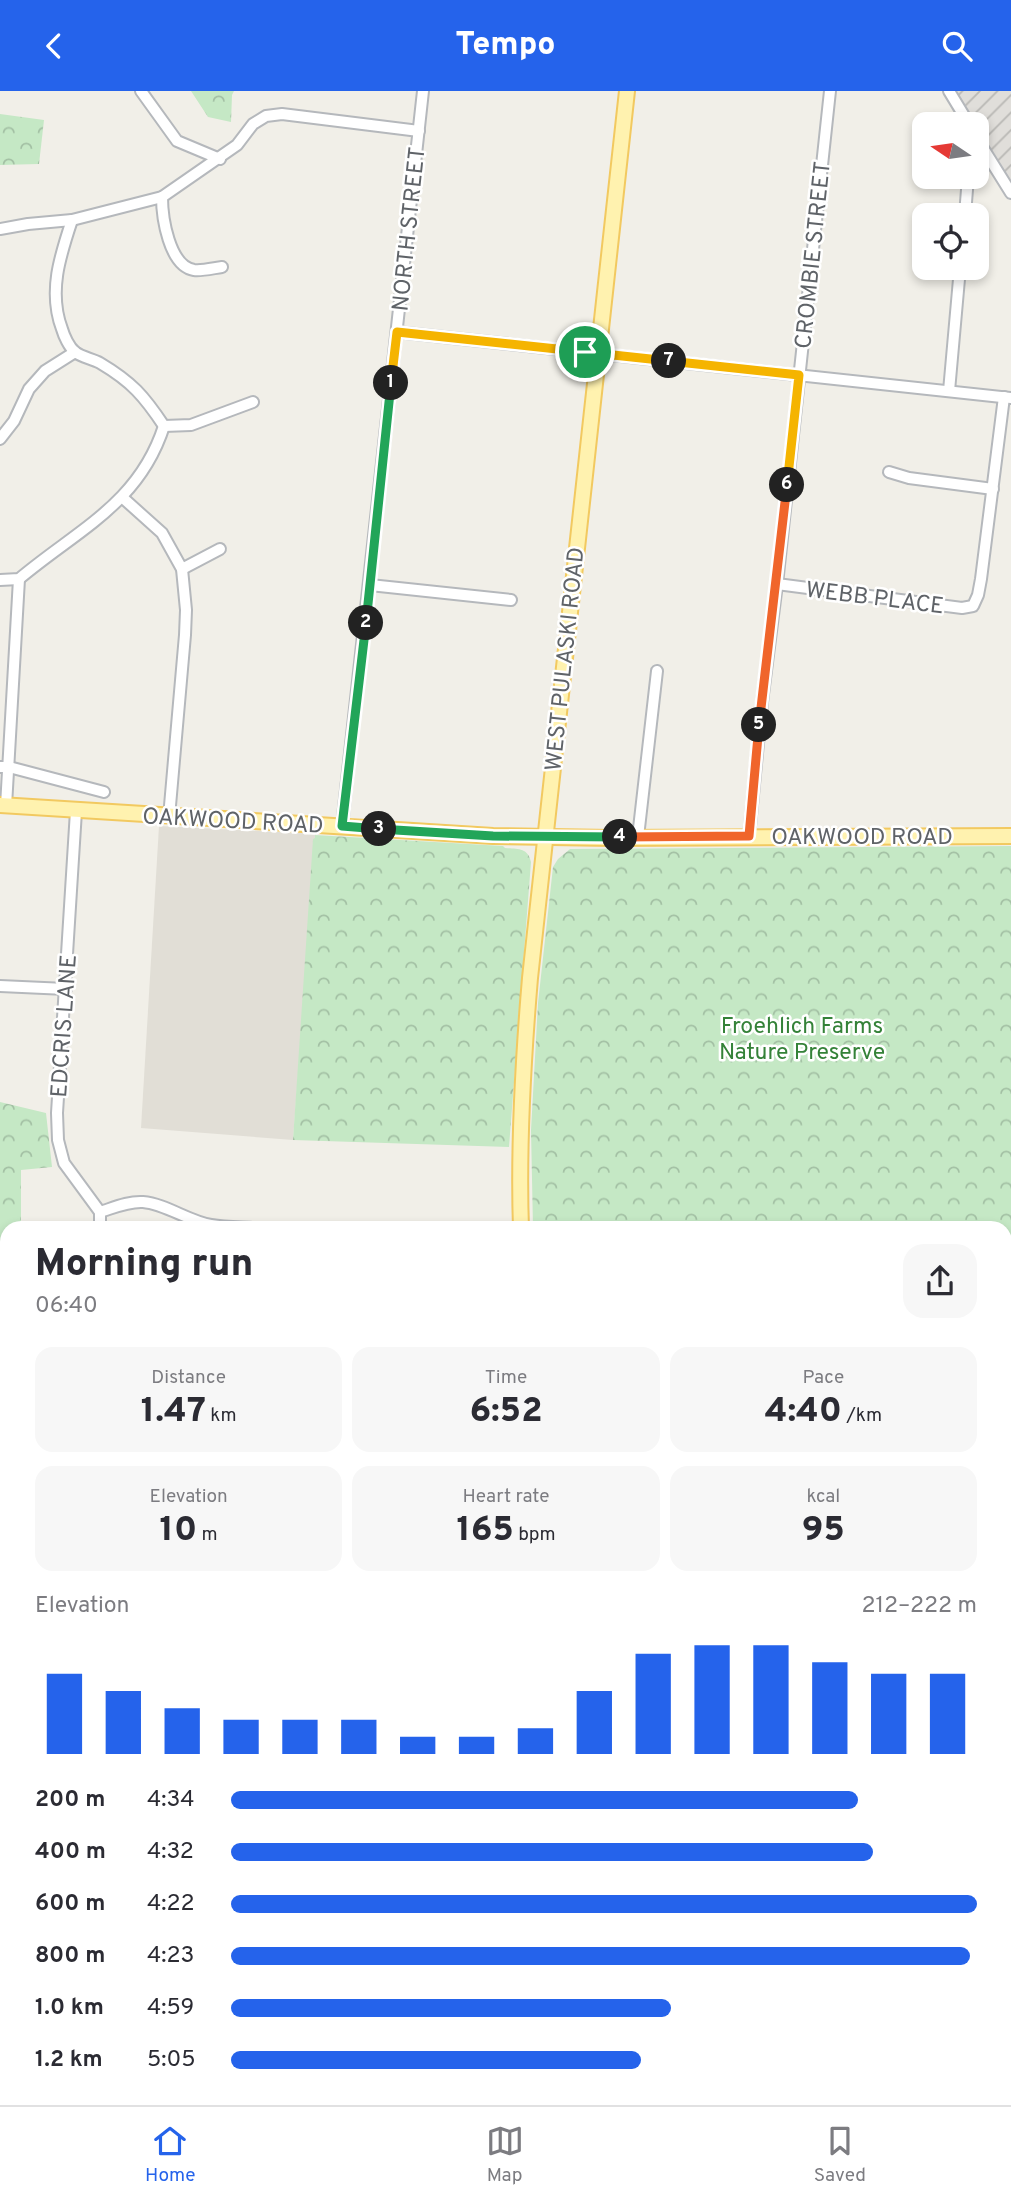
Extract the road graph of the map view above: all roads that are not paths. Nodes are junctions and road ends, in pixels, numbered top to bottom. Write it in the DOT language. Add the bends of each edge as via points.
graph roads {
  1 [pos="141,91"];
  2 [pos="423,91"];
  3 [pos="627,91"];
  4 [pos="830,91"];
  5 [pos="949,91"];
  6 [pos="962,112"];
  7 [pos="419,131"];
  8 [pos="989,158"];
  9 [pos="220,159"];
  10 [pos="1011,193"];
  11 [pos="162,197"];
  12 [pos="72,220"];
  13 [pos="0,229"];
  14 [pos="222,267"];
  15 [pos="959,280"];
  16 [pos="397,332"];
  17 [pos="75,352"];
  18 [pos="598,353"];
  19 [pos="799,375"];
  20 [pos="948,391"];
  21 [pos="1007,398"];
  22 [pos="253,402"];
  23 [pos="164,426"];
  24 [pos="0,439"];
  25 [pos="889,472"];
  26 [pos="993,489"];
  27 [pos="122,498"];
  28 [pos="220,549"];
  29 [pos="182,569"];
  30 [pos="19,579"];
  31 [pos="0,580"];
  32 [pos="777,584"];
  33 [pos="370,585"];
  34 [pos="511,600"];
  35 [pos="657,671"];
  36 [pos="5,767"];
  37 [pos="104,792"];
  38 [pos="3,805"];
  39 [pos="76,811"];
  40 [pos="169,817"];
  41 [pos="342,826"];
  42 [pos="749,836"];
  43 [pos="1011,836"];
  44 [pos="545,837"];
  45 [pos="638,837"];
  46 [pos="0,986"];
  47 [pos="66,989"];
  48 [pos="100,1212"];
  49 [pos="100,1221"];
  50 [pos="198,1221"];
  51 [pos="521,1221"];
  1 -- 9 [label="street" via="177,141"];
  2 -- 7 [label="street, NORTH STREET"];
  3 -- 18 [label="main road, WEST PULASKI ROAD"];
  4 -- 19 [label="street, CROMBIE STREET"];
  5 -- 6 [label="street"];
  7 -- 9 [label="street" via="266,115"];
  7 -- 16 [label="street, NORTH STREET"];
  8 -- 10 [label="street"];
  9 -- 11 [label="street"];
  11 -- 12 [label="street"];
  11 -- 14 [label="street" via="162,218 179,261 193,270"];
  12 -- 13 [label="street"];
  12 -- 17 [label="street" via="54,294 56,315"];
  15 -- 20 [label="street"];
  16 -- 18 [label="street"];
  16 -- 33 [label="street, NORTH STREET"];
  17 -- 23 [label="street" via="132,384"];
  17 -- 24 [label="street" via="29,389"];
  18 -- 19 [label="street"];
  18 -- 44 [label="main road, WEST PULASKI ROAD"];
  19 -- 20 [label="street"];
  19 -- 32 [label="street, CROMBIE STREET"];
  20 -- 21 [label="street"];
  21 -- 26 [label="street"];
  22 -- 23 [label="street" via="191,425"];
  23 -- 27 [label="street" via="145,468"];
  25 -- 26 [label="street"];
  26 -- 32 [label="street, WEBB PLACE" via="973,606"];
  27 -- 29 [label="street" via="162,533"];
  27 -- 30 [label="street"];
  28 -- 29 [label="street"];
  29 -- 40 [label="street" via="185,635"];
  30 -- 31 [label="street"];
  30 -- 36 [label="street"];
  32 -- 42 [label="street, CROMBIE STREET"];
  33 -- 34 [label="street"];
  33 -- 41 [label="street, NORTH STREET"];
  35 -- 45 [label="street"];
  36 -- 37 [label="street"];
  36 -- 38 [label="street"];
  38 -- 39 [label="main road, OAKWOOD ROAD"];
  39 -- 40 [label="main road, OAKWOOD ROAD"];
  39 -- 47 [label="street, EDCRIS LANE"];
  40 -- 41 [label="main road, OAKWOOD ROAD"];
  41 -- 44 [label="main road, OAKWOOD ROAD"];
  42 -- 43 [label="main road, OAKWOOD ROAD"];
  42 -- 45 [label="main road, OAKWOOD ROAD"];
  44 -- 45 [label="main road, OAKWOOD ROAD"];
  44 -- 51 [label="main road, WEST PULASKI ROAD" via="525,1043"];
  46 -- 47 [label="street"];
  47 -- 48 [label="street, EDCRIS LANE" via="58,1140 64,1163"];
  48 -- 49 [label="street"];
  48 -- 50 [label="street" via="142,1202"];
}
